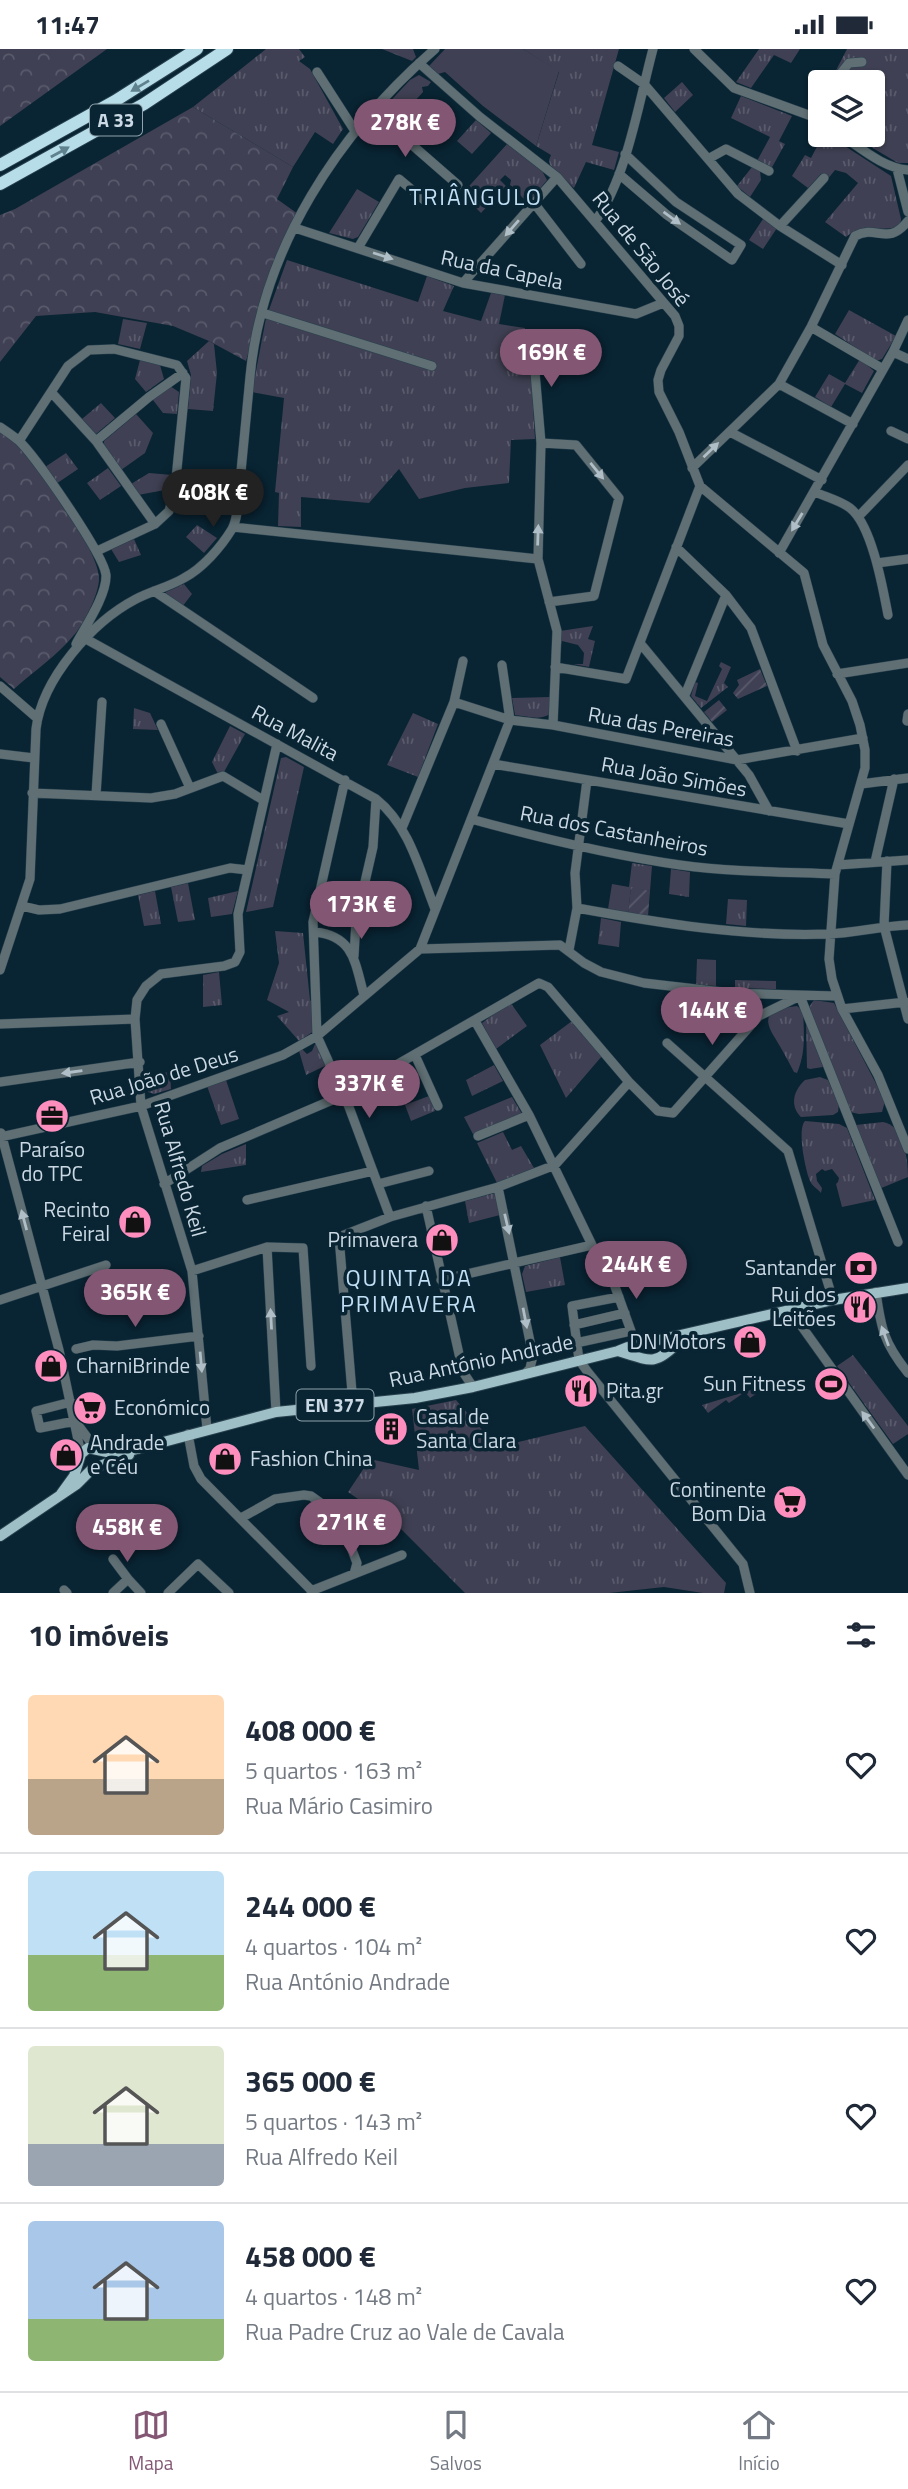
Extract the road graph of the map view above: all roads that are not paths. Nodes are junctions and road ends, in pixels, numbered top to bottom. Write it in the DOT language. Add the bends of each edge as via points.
graph roads {
  1 [pos="197,49"];
  2 [pos="228,49"];
  3 [pos="435,49"];
  4 [pos="653,49"];
  5 [pos="694,49"];
  6 [pos="862,62"];
  7 [pos="419,64"];
  8 [pos="618,66"];
  9 [pos="843,70"];
  10 [pos="317,72"];
  11 [pos="643,84"];
  12 [pos="372,110"];
  13 [pos="808,116"];
  14 [pos="355,131"];
  15 [pos="861,147"];
  16 [pos="625,154"];
  17 [pos="708,159"];
  18 [pos="0,165"];
  19 [pos="897,169"];
  20 [pos="908,170"];
  21 [pos="769,171"];
  22 [pos="619,174"];
  23 [pos="557,177"];
  24 [pos="824,178"];
  25 [pos="0,184"];
  26 [pos="458,185"];
  27 [pos="425,200"];
  28 [pos="534,203"];
  29 [pos="908,212"];
  30 [pos="596,220"];
  31 [pos="908,221"];
  32 [pos="780,226"];
  33 [pos="295,228"];
  34 [pos="358,248"];
  35 [pos="582,264"];
  36 [pos="842,265"];
  37 [pos="464,283"];
  38 [pos="663,303"];
  39 [pos="263,313"];
  40 [pos="908,320"];
  41 [pos="811,327"];
  42 [pos="532,337"];
  43 [pos="893,352"];
  44 [pos="908,359"];
  45 [pos="432,366"];
  46 [pos="883,369"];
  47 [pos="183,373"];
  48 [pos="779,384"];
  49 [pos="51,392"];
  50 [pos="853,424"];
  51 [pos="0,427"];
  52 [pos="891,431"];
  53 [pos="730,432"];
  54 [pos="908,439"];
  55 [pos="19,441"];
  56 [pos="96,441"];
  57 [pos="541,443"];
  58 [pos="908,464"];
  59 [pos="692,468"];
  60 [pos="821,481"];
  61 [pos="700,486"];
  62 [pos="175,489"];
  63 [pos="815,492"];
  64 [pos="238,493"];
  65 [pos="859,516"];
  66 [pos="155,524"];
  67 [pos="233,527"];
  68 [pos="676,547"];
  69 [pos="97,551"];
  70 [pos="779,553"];
  71 [pos="538,559"];
  72 [pos="908,559"];
  73 [pos="877,563"];
  74 [pos="154,591"];
  75 [pos="726,595"];
  76 [pos="549,602"];
  77 [pos="888,615"];
  78 [pos="86,639"];
  79 [pos="640,642"];
  80 [pos="70,655"];
  81 [pos="463,661"];
  82 [pos="908,663"];
  83 [pos="502,666"];
  84 [pos="555,667"];
  85 [pos="837,674"];
  86 [pos="0,686"];
  87 [pos="685,695"];
  88 [pos="313,698"];
  89 [pos="102,702"];
  90 [pos="454,702"];
  91 [pos="37,718"];
  92 [pos="510,720"];
  93 [pos="161,724"];
  94 [pos="553,725"];
  95 [pos="863,738"];
  96 [pos="277,744"];
  97 [pos="797,751"];
  98 [pos="0,754"];
  99 [pos="34,758"];
  100 [pos="737,760"];
  101 [pos="494,764"];
  102 [pos="908,778"];
  103 [pos="894,779"];
  104 [pos="345,780"];
  105 [pos="587,780"];
  106 [pos="861,784"];
  107 [pos="190,788"];
  108 [pos="32,793"];
  109 [pos="96,795"];
  110 [pos="376,799"];
  111 [pos="262,800"];
  112 [pos="769,811"];
  113 [pos="471,819"];
  114 [pos="849,824"];
  115 [pos="402,828"];
  116 [pos="579,845"];
  117 [pos="908,860"];
  118 [pos="887,861"];
  119 [pos="874,862"];
  120 [pos="836,869"];
  121 [pos="248,870"];
  122 [pos="22,906"];
  123 [pos="577,908"];
  124 [pos="435,909"];
  125 [pos="908,925"];
  126 [pos="884,926"];
  127 [pos="315,932"];
  128 [pos="829,934"];
  129 [pos="419,949"];
  130 [pos="569,950"];
  131 [pos="354,956"];
  132 [pos="0,970"];
  133 [pos="364,995"];
  134 [pos="800,996"];
  135 [pos="836,996"];
  136 [pos="905,1002"];
  137 [pos="842,1009"];
  138 [pos="135,1019"];
  139 [pos="908,1019"];
  140 [pos="475,1021"];
  141 [pos="0,1024"];
  142 [pos="317,1036"];
  143 [pos="667,1043"];
  144 [pos="415,1055"];
  145 [pos="140,1062"];
  146 [pos="705,1078"];
  147 [pos="0,1082"];
  148 [pos="629,1082"];
  149 [pos="344,1095"];
  150 [pos="141,1106"];
  151 [pos="438,1106"];
  152 [pos="529,1115"];
  153 [pos="1,1135"];
  154 [pos="478,1136"];
  155 [pos="908,1149"];
  156 [pos="555,1165"];
  157 [pos="373,1171"];
  158 [pos="429,1171"];
  159 [pos="164,1184"];
  160 [pos="378,1184"];
  161 [pos="498,1187"];
  162 [pos="247,1200"];
  163 [pos="426,1206"];
  164 [pos="390,1217"];
  165 [pos="898,1242"];
  166 [pos="267,1247"];
  167 [pos="515,1261"];
  168 [pos="106,1265"];
  169 [pos="192,1271"];
  170 [pos="441,1280"];
  171 [pos="613,1281"];
  172 [pos="42,1286"];
  173 [pos="908,1288"];
  174 [pos="876,1292"];
  175 [pos="619,1297"];
  176 [pos="0,1300"];
  177 [pos="833,1300"];
  178 [pos="790,1310"];
  179 [pos="625,1313"];
  180 [pos="574,1325"];
  181 [pos="690,1333"];
  182 [pos="199,1336"];
  183 [pos="659,1341"];
  184 [pos="576,1343"];
  185 [pos="646,1344"];
  186 [pos="76,1349"];
  187 [pos="618,1352"];
  188 [pos="666,1353"];
  189 [pos="579,1360"];
  190 [pos="644,1360"];
  191 [pos="311,1366"];
  192 [pos="526,1373"];
  193 [pos="908,1373"];
  194 [pos="473,1387"];
  195 [pos="71,1402"];
  196 [pos="354,1403"];
  197 [pos="276,1412"];
  198 [pos="75,1421"];
  199 [pos="207,1429"];
  200 [pos="187,1434"];
  201 [pos="147,1445"];
  202 [pos="96,1449"];
  203 [pos="80,1458"];
  204 [pos="96,1467"];
  205 [pos="908,1475"];
  206 [pos="61,1494"];
  207 [pos="241,1518"];
  208 [pos="0,1536"];
  209 [pos="402,1555"];
  210 [pos="113,1559"];
  211 [pos="354,1574"];
  212 [pos="128,1579"];
  213 [pos="312,1592"];
  214 [pos="113,1593"];
  215 [pos="141,1593"];
  216 [pos="168,1593"];
  217 [pos="229,1593"];
  218 [pos="750,1593"];
  1 -- 18 [label="highway, A 33, one-way" via="106,107"];
  25 -- 2 [label="highway, A 33, one-way" via="144,104"];
  3 -- 7 [label="street"];
  4 -- 11 [label="street"];
  5 -- 13 [label="street" via="734,88"];
  6 -- 9 [label="street" via="849,63"];
  7 -- 12 [label="street"];
  7 -- 23 [label="street, Rua de São José"];
  8 -- 11 [label="street"];
  10 -- 14 [label="street"];
  11 -- 16 [label="street"];
  11 -- 17 [label="street"];
  12 -- 14 [label="street"];
  12 -- 26 [label="street"];
  14 -- 33 [label="street" via="328,166"];
  15 -- 19 [label="street"];
  16 -- 22 [label="street"];
  22 -- 16 [label="street, one-way" via="667,215 732,260 741,244 676,202"];
  17 -- 21 [label="street" via="726,149"];
  17 -- 32 [label="street" via="738,194"];
  19 -- 20 [label="street"];
  19 -- 29 [label="street"];
  22 -- 30 [label="street" via="610,200"];
  23 -- 28 [label="street"];
  23 -- 30 [label="street, Rua de São José"];
  24 -- 32 [label="street"];
  27 -- 34 [label="street" via="399,179"];
  28 -- 35 [label="street"];
  28 -- 37 [label="street, one-way"];
  30 -- 38 [label="street, Rua de São José"];
  31 -- 36 [label="street" via="890,235 868,232 855,236"];
  32 -- 36 [label="street"];
  33 -- 34 [label="street, Rua da Capela"];
  33 -- 39 [label="street"];
  34 -- 37 [label="street, Rua da Capela, one-way"];
  36 -- 41 [label="street"];
  37 -- 38 [label="street, Rua da Capela" via="636,314"];
  38 -- 59 [label="street, Rua de São José" via="675,316 679,336 658,380 659,392"];
  39 -- 45 [label="street"];
  39 -- 64 [label="street" via="252,352"];
  40 -- 43 [label="street"];
  41 -- 46 [label="street"];
  41 -- 48 [label="street"];
  42 -- 57 [label="street"];
  43 -- 44 [label="street"];
  43 -- 46 [label="street"];
  46 -- 50 [label="street"];
  47 -- 49 [label="street" via="177,365 127,352 89,350 68,366"];
  47 -- 56 [label="street"];
  47 -- 62 [label="street"];
  48 -- 50 [label="street"];
  48 -- 53 [label="street"];
  49 -- 55 [label="street"];
  49 -- 56 [label="street"];
  50 -- 60 [label="street"];
  51 -- 55 [label="street"];
  52 -- 54 [label="street"];
  59 -- 53 [label="street, one-way"];
  53 -- 60 [label="street"];
  55 -- 69 [label="street"];
  56 -- 66 [label="street"];
  71 -- 57 [label="street, one-way"];
  57 -- 76 [label="street, one-way" via="576,445 619,498 594,596"];
  58 -- 65 [label="street"];
  59 -- 61 [label="street, Rua de São José"];
  60 -- 63 [label="street"];
  61 -- 68 [label="street"];
  61 -- 70 [label="street, Rua de São José"];
  62 -- 64 [label="street"];
  62 -- 66 [label="street" via="169,511"];
  63 -- 65 [label="street" via="848,506"];
  63 -- 70 [label="street, one-way"];
  64 -- 67 [label="street"];
  65 -- 73 [label="street"];
  66 -- 69 [label="street"];
  67 -- 71 [label="street"];
  67 -- 74 [label="street" via="195,571"];
  68 -- 75 [label="street"];
  68 -- 79 [label="street"];
  69 -- 80 [label="street" via="106,575 104,589"];
  70 -- 85 [label="street, Rua de São José" via="804,573 823,645"];
  71 -- 76 [label="street"];
  72 -- 73 [label="street"];
  73 -- 77 [label="street"];
  74 -- 78 [label="street" via="118,610"];
  74 -- 88 [label="street"];
  75 -- 87 [label="street"];
  75 -- 97 [label="street" via="751,628"];
  76 -- 84 [label="street" via="556,631"];
  78 -- 80 [label="street"];
  78 -- 96 [label="street, Rua Malita"];
  79 -- 84 [label="street" via="626,679"];
  79 -- 87 [label="street"];
  80 -- 91 [label="street"];
  81 -- 90 [label="street"];
  82 -- 85 [label="street"];
  83 -- 92 [label="street, Rua João de Deus"];
  84 -- 94 [label="street"];
  85 -- 95 [label="street, Rua de São José"];
  86 -- 91 [label="street"];
  87 -- 100 [label="street"];
  89 -- 109 [label="street"];
  90 -- 92 [label="street, Rua das Pereiras"];
  90 -- 115 [label="street"];
  91 -- 99 [label="street"];
  92 -- 94 [label="street, Rua das Pereiras"];
  92 -- 101 [label="street, Rua João de Deus"];
  93 -- 107 [label="street"];
  94 -- 100 [label="street, Rua das Pereiras"];
  95 -- 97 [label="street, Rua das Pereiras"];
  95 -- 106 [label="street, Rua de São José" via="866,760"];
  96 -- 104 [label="street, Rua Malita"];
  96 -- 111 [label="street, Rua Alfredo Keil"];
  97 -- 100 [label="street, Rua das Pereiras"];
  98 -- 99 [label="street"];
  99 -- 108 [label="street"];
  100 -- 112 [label="street"];
  101 -- 105 [label="street, Rua João Simões"];
  101 -- 113 [label="street, Rua João de Deus"];
  102 -- 103 [label="street"];
  103 -- 106 [label="street"];
  103 -- 119 [label="street"];
  104 -- 110 [label="street, Rua Malita"];
  104 -- 127 [label="street" via="313,922"];
  105 -- 112 [label="street, Rua João Simões"];
  105 -- 116 [label="street"];
  106 -- 114 [label="street, Rua de São José"];
  107 -- 109 [label="street" via="150,798"];
  107 -- 111 [label="street" via="223,776"];
  108 -- 109 [label="street"];
  108 -- 122 [label="street" via="30,879"];
  110 -- 115 [label="street, Rua Malita"];
  110 -- 131 [label="street" via="373,847 356,921"];
  111 -- 121 [label="street, Rua Alfredo Keil"];
  112 -- 114 [label="street, Rua João Simões"];
  113 -- 116 [label="street, Rua dos Castanheiros"];
  113 -- 124 [label="street, Rua João de Deus"];
  114 -- 120 [label="street, Rua de São José"];
  115 -- 124 [label="street, Rua Malita"];
  116 -- 120 [label="street, Rua dos Castanheiros" via="680,865"];
  116 -- 123 [label="street"];
  117 -- 118 [label="street, Rua dos Castanheiros"];
  118 -- 119 [label="street, Rua dos Castanheiros"];
  118 -- 126 [label="street"];
  119 -- 120 [label="street, Rua dos Castanheiros"];
  120 -- 128 [label="street, Rua de São José"];
  121 -- 122 [label="street" via="230,868 60,909"];
  121 -- 138 [label="street, Rua Alfredo Keil" via="238,914 240,952 235,961 161,974 137,1000"];
  122 -- 132 [label="street"];
  123 -- 128 [label="street" via="681,926"];
  123 -- 130 [label="street"];
  124 -- 129 [label="street, Rua João de Deus"];
  125 -- 126 [label="street"];
  126 -- 128 [label="street"];
  126 -- 136 [label="street"];
  127 -- 131 [label="street" via="337,937"];
  127 -- 142 [label="street"];
  128 -- 135 [label="street, Rua de São José"];
  129 -- 130 [label="street" via="554,944"];
  129 -- 133 [label="street, Rua João de Deus"];
  130 -- 134 [label="street" via="601,972 644,983"];
  131 -- 133 [label="street"];
  133 -- 142 [label="street, Rua João de Deus"];
  134 -- 135 [label="street"];
  134 -- 146 [label="street" via="759,1016"];
  134 -- 165 [label="street"];
  135 -- 137 [label="street, Rua de São José"];
  136 -- 137 [label="street"];
  136 -- 139 [label="street"];
  137 -- 155 [label="street, Rua de São José" via="877,1075"];
  138 -- 141 [label="street"];
  138 -- 145 [label="street, Rua Alfredo Keil"];
  140 -- 144 [label="street"];
  140 -- 148 [label="street" via="532,985 543,983"];
  140 -- 152 [label="street"];
  142 -- 149 [label="street"];
  142 -- 150 [label="street, Rua João de Deus" via="283,1055"];
  143 -- 146 [label="street"];
  144 -- 149 [label="street"];
  144 -- 151 [label="street"];
  145 -- 147 [label="street, one-way"];
  145 -- 150 [label="street, Rua Alfredo Keil"];
  146 -- 148 [label="street" via="673,1114 657,1111"];
  146 -- 177 [label="street" via="788,1151"];
  148 -- 156 [label="street"];
  149 -- 157 [label="street"];
  149 -- 159 [label="street" via="220,1148"];
  150 -- 153 [label="street, Rua João de Deus"];
  150 -- 159 [label="street, Rua Alfredo Keil"];
  152 -- 154 [label="street"];
  152 -- 156 [label="street"];
  172 -- 153 [label="street, one-way"];
  156 -- 161 [label="street"];
  156 -- 167 [label="street" via="592,1245"];
  157 -- 160 [label="street"];
  157 -- 162 [label="street"];
  158 -- 160 [label="street"];
  159 -- 169 [label="street, Rua Alfredo Keil"];
  160 -- 164 [label="street"];
  161 -- 163 [label="street"];
  161 -- 167 [label="street, one-way"];
  163 -- 164 [label="street"];
  163 -- 170 [label="street"];
  164 -- 196 [label="street" via="339,1237"];
  166 -- 169 [label="street"];
  166 -- 191 [label="street" via="303,1248"];
  197 -- 166 [label="street, one-way"];
  167 -- 170 [label="street"];
  167 -- 192 [label="street, one-way" via="533,1356"];
  168 -- 172 [label="street"];
  169 -- 182 [label="street, Rua Alfredo Keil"];
  170 -- 194 [label="street" via="463,1372"];
  171 -- 175 [label="street"];
  172 -- 176 [label="street"];
  172 -- 195 [label="street"];
  173 -- 174 [label="main road, EN 377"];
  174 -- 177 [label="main road, EN 377"];
  193 -- 174 [label="street, one-way" via="887,1344"];
  175 -- 179 [label="street"];
  175 -- 180 [label="street" via="572,1306"];
  177 -- 178 [label="main road, EN 377"];
  178 -- 181 [label="main road, EN 377"];
  205 -- 178 [label="street, one-way"];
  179 -- 180 [label="street"];
  179 -- 184 [label="street" via="631,1331"];
  180 -- 184 [label="street"];
  181 -- 183 [label="main road, EN 377"];
  181 -- 188 [label="main road, EN 377"];
  182 -- 186 [label="street"];
  182 -- 199 [label="street, Rua Alfredo Keil, one-way"];
  183 -- 185 [label="main road, EN 377"];
  183 -- 188 [label="main road" via="665,1344"];
  184 -- 189 [label="street"];
  185 -- 187 [label="main road, Rua António Andrade / EN 377"];
  185 -- 190 [label="main road" via="640,1350"];
  187 -- 189 [label="main road, Rua António Andrade / EN 377"];
  187 -- 190 [label="main road, Rua António Andrade / EN 377"];
  188 -- 190 [label="main road, EN 377"];
  189 -- 192 [label="main road, Rua António Andrade / EN 377"];
  189 -- 218 [label="street" via="743,1564"];
  192 -- 194 [label="main road, Rua António Andrade / EN 377"];
  194 -- 196 [label="main road, Rua António Andrade / EN 377"];
  195 -- 198 [label="street"];
  195 -- 198 [label="street" via="36,1411 40,1428"];
  196 -- 197 [label="main road, Rua António Andrade / EN 377"];
  197 -- 199 [label="main road, Rua António Andrade / EN 377"];
  198 -- 202 [label="street"];
  198 -- 203 [label="street"];
  199 -- 200 [label="main road, Rua António Andrade / EN 377"];
  200 -- 201 [label="main road, Rua António Andrade / EN 377"];
  200 -- 207 [label="street" via="201,1479"];
  201 -- 202 [label="main road, Rua António Andrade / EN 377" via="122,1453"];
  201 -- 204 [label="main road, Rua António Andrade / EN 377"];
  202 -- 203 [label="main road, EN 377" via="88,1448"];
  202 -- 204 [label="main road" via="102,1459"];
  203 -- 204 [label="main road" via="85,1468"];
  203 -- 206 [label="main road, Rua António Andrade / EN 377" via="75,1476"];
  204 -- 206 [label="main road, Rua António Andrade / EN 377"];
  206 -- 208 [label="main road, Rua António Andrade / EN 377"];
  207 -- 211 [label="street" via="276,1499 311,1496 339,1516 357,1563"];
  207 -- 213 [label="street"];
  209 -- 211 [label="street"];
  210 -- 212 [label="street"];
  211 -- 213 [label="street"];
  212 -- 214 [label="street"];
  212 -- 215 [label="street"];
  216 -- 217 [label="street" via="198,1564"];
}
